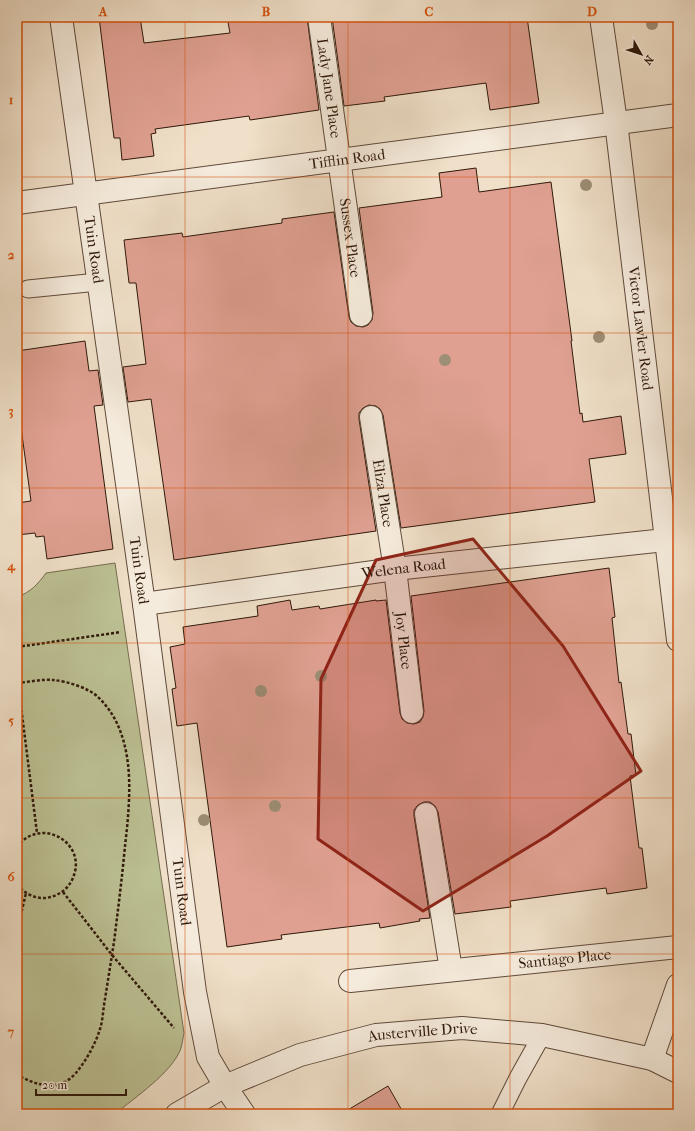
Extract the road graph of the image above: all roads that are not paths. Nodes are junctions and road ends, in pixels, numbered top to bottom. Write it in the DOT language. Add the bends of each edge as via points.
graph roads {
  1 [pos="61,17"];
  2 [pos="319,17"];
  3 [pos="601,17"];
  4 [pos="678,115"];
  5 [pos="616,122"];
  6 [pos="340,160"];
  7 [pos="86,194"];
  8 [pos="17,203"];
  9 [pos="98,282"];
  10 [pos="28,289"];
  11 [pos="361,314"];
  12 [pos="371,417"];
  13 [pos="665,540"];
  14 [pos="395,569"];
  15 [pos="144,604"];
  16 [pos="678,640"];
  17 [pos="412,712"];
  18 [pos="426,814"];
  19 [pos="678,947"];
  20 [pos="451,970"];
  21 [pos="350,981"];
  22 [pos="678,985"];
  23 [pos="542,1035"];
  24 [pos="652,1059"];
  25 [pos="678,1072"];
  26 [pos="225,1086"];
  27 [pos="177,1114"];
  28 [pos="244,1114"];
  29 [pos="500,1114"];
  1 -- 7 [label="street, Tuin Road"];
  2 -- 6 [label="street, Lady Jane Place"];
  3 -- 5 [label="street, Victor Lawler Road"];
  4 -- 5 [label="street, Tifflin Road"];
  5 -- 6 [label="street, Tifflin Road"];
  5 -- 13 [label="street, Victor Lawler Road"];
  6 -- 7 [label="street, Tifflin Road"];
  6 -- 11 [label="street, Sussex Place"];
  7 -- 8 [label="street, Tifflin Road"];
  7 -- 9 [label="street, Tuin Road"];
  9 -- 10 [label="lane"];
  9 -- 15 [label="street, Tuin Road"];
  12 -- 14 [label="street, Eliza Place"];
  13 -- 14 [label="street, Welena Road"];
  13 -- 16 [label="street, Victor Lawler Road"];
  14 -- 15 [label="street, Welena Road"];
  14 -- 17 [label="street, Joy Place"];
  15 -- 26 [label="street, Tuin Road" via="195,992 208,1056"];
  18 -- 20 [label="street"];
  19 -- 20 [label="street, Santiago Place"];
  20 -- 21 [label="street, Santiago Place"];
  22 -- 24 [label="street"];
  23 -- 24 [label="street, Austerville Drive"];
  23 -- 26 [label="street, Austerville Drive" via="462,1028 376,1035 300,1055"];
  23 -- 29 [label="lane"];
  24 -- 25 [label="street, Austerville Drive"];
  26 -- 27 [label="street, Austerville Drive"];
  26 -- 28 [label="street, Tuin Road"];
}
